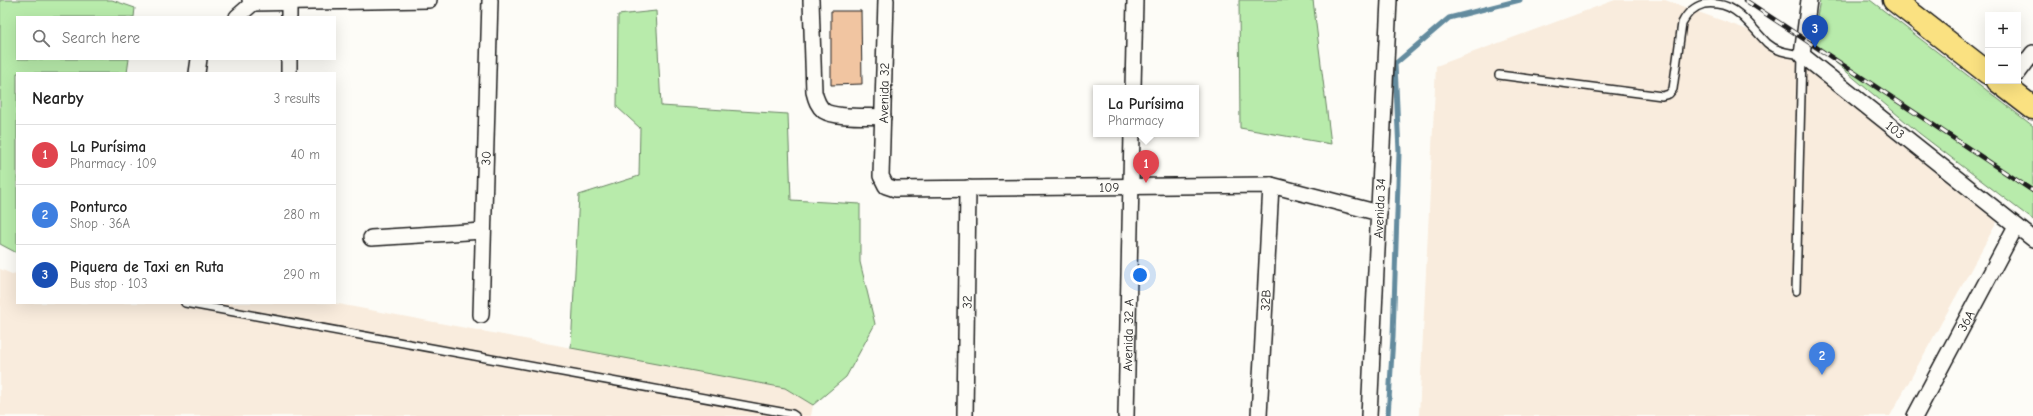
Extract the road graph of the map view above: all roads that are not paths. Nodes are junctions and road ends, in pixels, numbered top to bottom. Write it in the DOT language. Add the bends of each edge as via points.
graph roads {
  1 [pos="429,0"];
  2 [pos="490,0"];
  3 [pos="811,0"];
  4 [pos="886,0"];
  5 [pos="1135,0"];
  6 [pos="1388,0"];
  7 [pos="1810,0"];
  8 [pos="1894,0"];
  9 [pos="251,2"];
  10 [pos="289,10"];
  11 [pos="238,16"];
  12 [pos="2033,53"];
  13 [pos="1802,55"];
  14 [pos="199,60"];
  15 [pos="289,60"];
  16 [pos="2021,67"];
  17 [pos="1985,71"];
  18 [pos="197,72"];
  19 [pos="289,72"];
  20 [pos="1499,75"];
  21 [pos="2012,84"];
  22 [pos="1133,85"];
  23 [pos="2033,108"];
  24 [pos="883,117"];
  25 [pos="1132,137"];
  26 [pos="1271,185"];
  27 [pos="886,186"];
  28 [pos="1131,186"];
  29 [pos="968,188"];
  30 [pos="1379,213"];
  31 [pos="2016,226"];
  32 [pos="483,231"];
  33 [pos="370,238"];
  34 [pos="2033,239"];
  35 [pos="1796,291"];
  36 [pos="190,304"];
  37 [pos="481,315"];
  38 [pos="795,416"];
  39 [pos="964,416"];
  40 [pos="1126,416"];
  41 [pos="1259,416"];
  42 [pos="1369,416"];
  43 [pos="1915,416"];
  1 -- 10 [label="street"];
  2 -- 32 [label="street, 30"];
  3 -- 24 [label="street" via="814,92 817,103 825,111 836,114"];
  4 -- 24 [label="street, Avenida 32"];
  5 -- 22 [label="street"];
  6 -- 30 [label="street, Avenida 34"];
  7 -- 13 [label="street"];
  8 -- 17 [label="main road"];
  9 -- 10 [label="street"];
  9 -- 11 [label="street"];
  12 -- 16 [label="street"];
  13 -- 20 [label="lane" via="1780,51 1768,43 1733,5 1709,2 1696,6 1686,14 1673,89 1669,94 1662,96"];
  13 -- 31 [label="street, 103"];
  13 -- 35 [label="lane"];
  14 -- 18 [label="street"];
  15 -- 19 [label="street"];
  21 -- 23 [label="main road"];
  24 -- 27 [label="street, Avenida 32" via="882,176"];
  25 -- 28 [label="street, Avenida 32 A"];
  26 -- 28 [label="street, 109"];
  26 -- 30 [label="street, 109"];
  26 -- 41 [label="street, 32B"];
  27 -- 29 [label="street, 109" via="895,189"];
  28 -- 29 [label="street, 109"];
  28 -- 40 [label="street, Avenida 32 A"];
  29 -- 39 [label="street, 32"];
  30 -- 42 [label="street, Avenida 34"];
  31 -- 34 [label="street, 103"];
  31 -- 43 [label="street, 36A"];
  32 -- 33 [label="street"];
  32 -- 37 [label="street, 30"];
  36 -- 38 [label="lane"];
}
